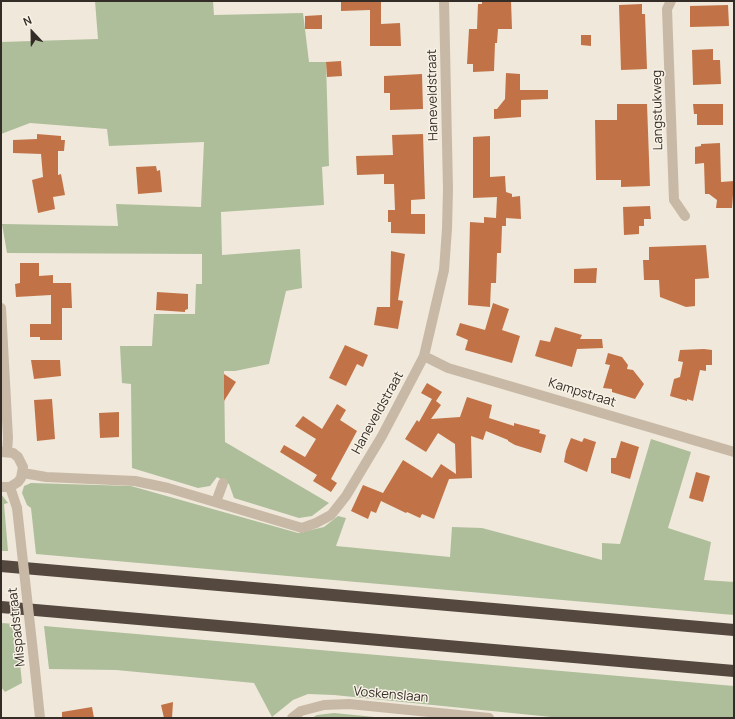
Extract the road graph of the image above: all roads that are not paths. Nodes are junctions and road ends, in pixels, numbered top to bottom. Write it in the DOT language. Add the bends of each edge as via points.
graph roads {
  1 [pos="444,1"];
  2 [pos="671,1"];
  3 [pos="685,216"];
  4 [pos="1,308"];
  5 [pos="424,356"];
  6 [pos="4,452"];
  7 [pos="734,452"];
  8 [pos="23,473"];
  9 [pos="223,483"];
  10 [pos="6,487"];
  11 [pos="216,502"];
  12 [pos="1,566"];
  13 [pos="1,607"];
  14 [pos="734,630"];
  15 [pos="734,671"];
  16 [pos="40,718"];
  17 [pos="292,718"];
  18 [pos="489,718"];
  1 -- 5 [label="street, Haneveldstraat" via="447,229 444,270"];
  2 -- 3 [label="street, Langstukweg" via="667,10 674,200"];
  4 -- 6 [label="street" via="8,438"];
  5 -- 7 [label="street, Kampstraat" via="448,368"];
  5 -- 11 [label="street, Haneveldstraat" via="362,469 346,496 331,514 302,528"];
  6 -- 8 [label="street" via="13,453 21,462"];
  8 -- 10 [label="street, Mispadstraat" via="18,482"];
  8 -- 11 [label="street, Haneveldstraat" via="46,477 135,481"];
  9 -- 11 [label="street"];
  10 -- 16 [label="street, Mispadstraat, bridge" via="17,508"];
  12 -- 14 [label="highway"];
  13 -- 15 [label="highway"];
  17 -- 18 [label="street, Voskenslaan" via="301,711 324,705 349,704"];
}
